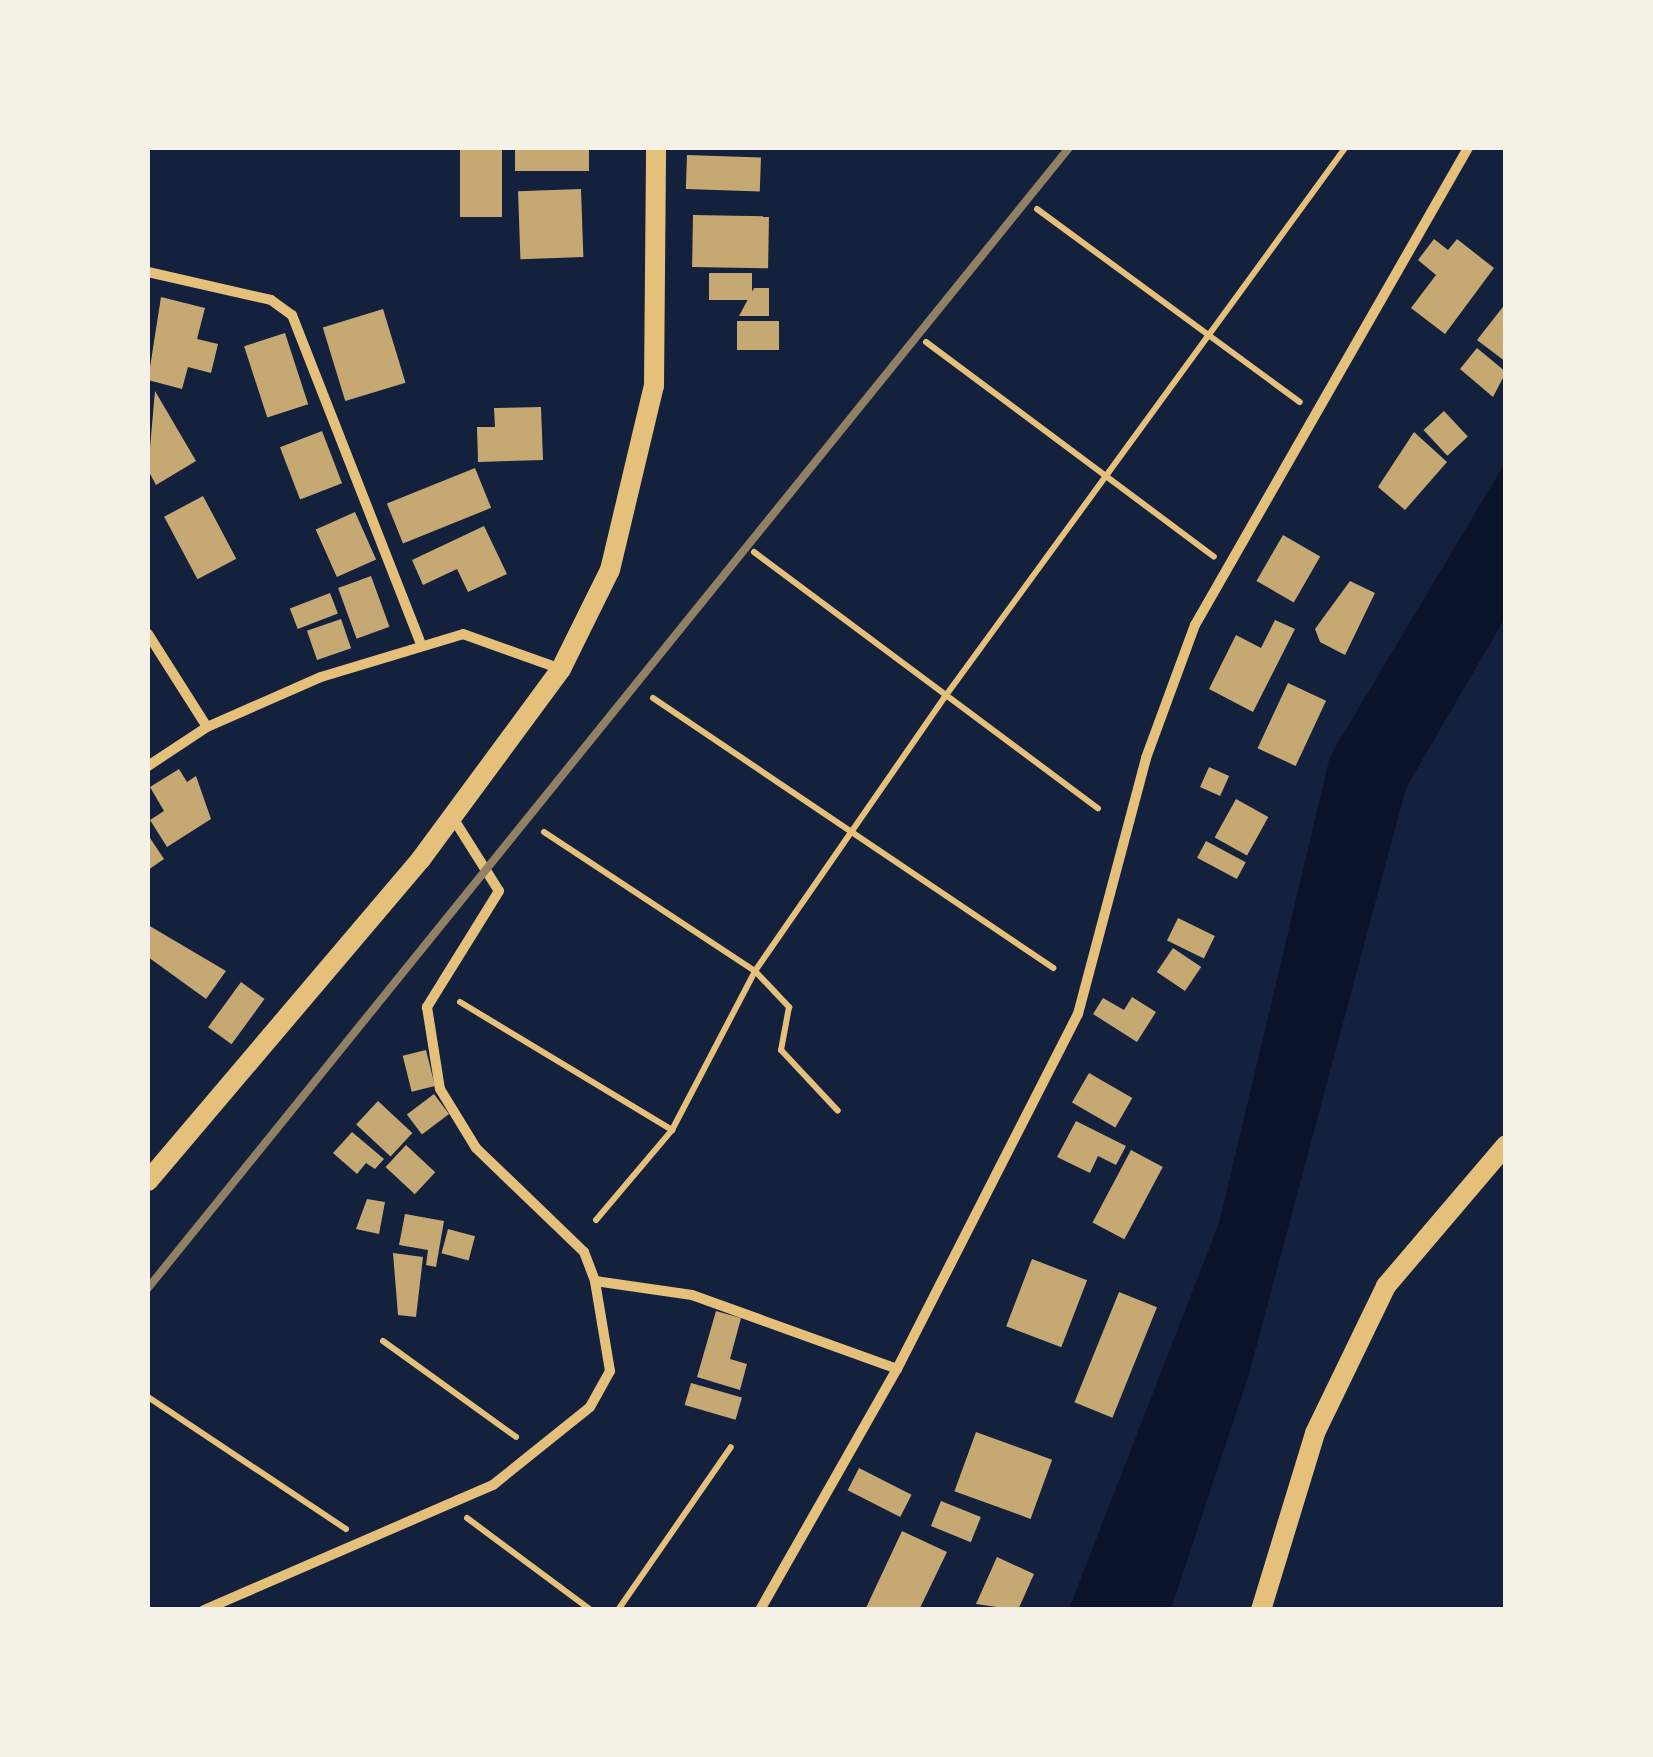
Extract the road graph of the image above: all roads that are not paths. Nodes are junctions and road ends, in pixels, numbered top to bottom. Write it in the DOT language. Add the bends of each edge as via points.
graph roads {
  1 [pos="656,148"];
  2 [pos="1468,148"];
  3 [pos="148,272"];
  4 [pos="148,634"];
  5 [pos="421,644"];
  6 [pos="560,669"];
  7 [pos="207,727"];
  8 [pos="148,766"];
  9 [pos="452,816"];
  10 [pos="1506,1145"];
  11 [pos="148,1182"];
  12 [pos="595,1281"];
  13 [pos="898,1369"];
  14 [pos="204,1610"];
  15 [pos="760,1610"];
  16 [pos="1262,1610"];
  1 -- 6 [label="main road" via="662,296 640,468 610,570"];
  2 -- 13 [label="street" via="1196,625 1146,758 1078,1014"];
  3 -- 5 [label="street" via="270,300 292,315"];
  4 -- 7 [label="street"];
  5 -- 6 [label="street" via="463,634"];
  5 -- 7 [label="street"];
  6 -- 9 [label="main road"];
  7 -- 8 [label="street"];
  9 -- 11 [label="main road"];
  9 -- 12 [label="street" via="499,890 428,1007 440,1089 476,1148 584,1252"];
  10 -- 16 [label="main road" via="1386,1286 1315,1433"];
  12 -- 13 [label="street" via="692,1295"];
  12 -- 14 [label="street" via="610,1371 590,1407 494,1485"];
  13 -- 15 [label="street"];
}
